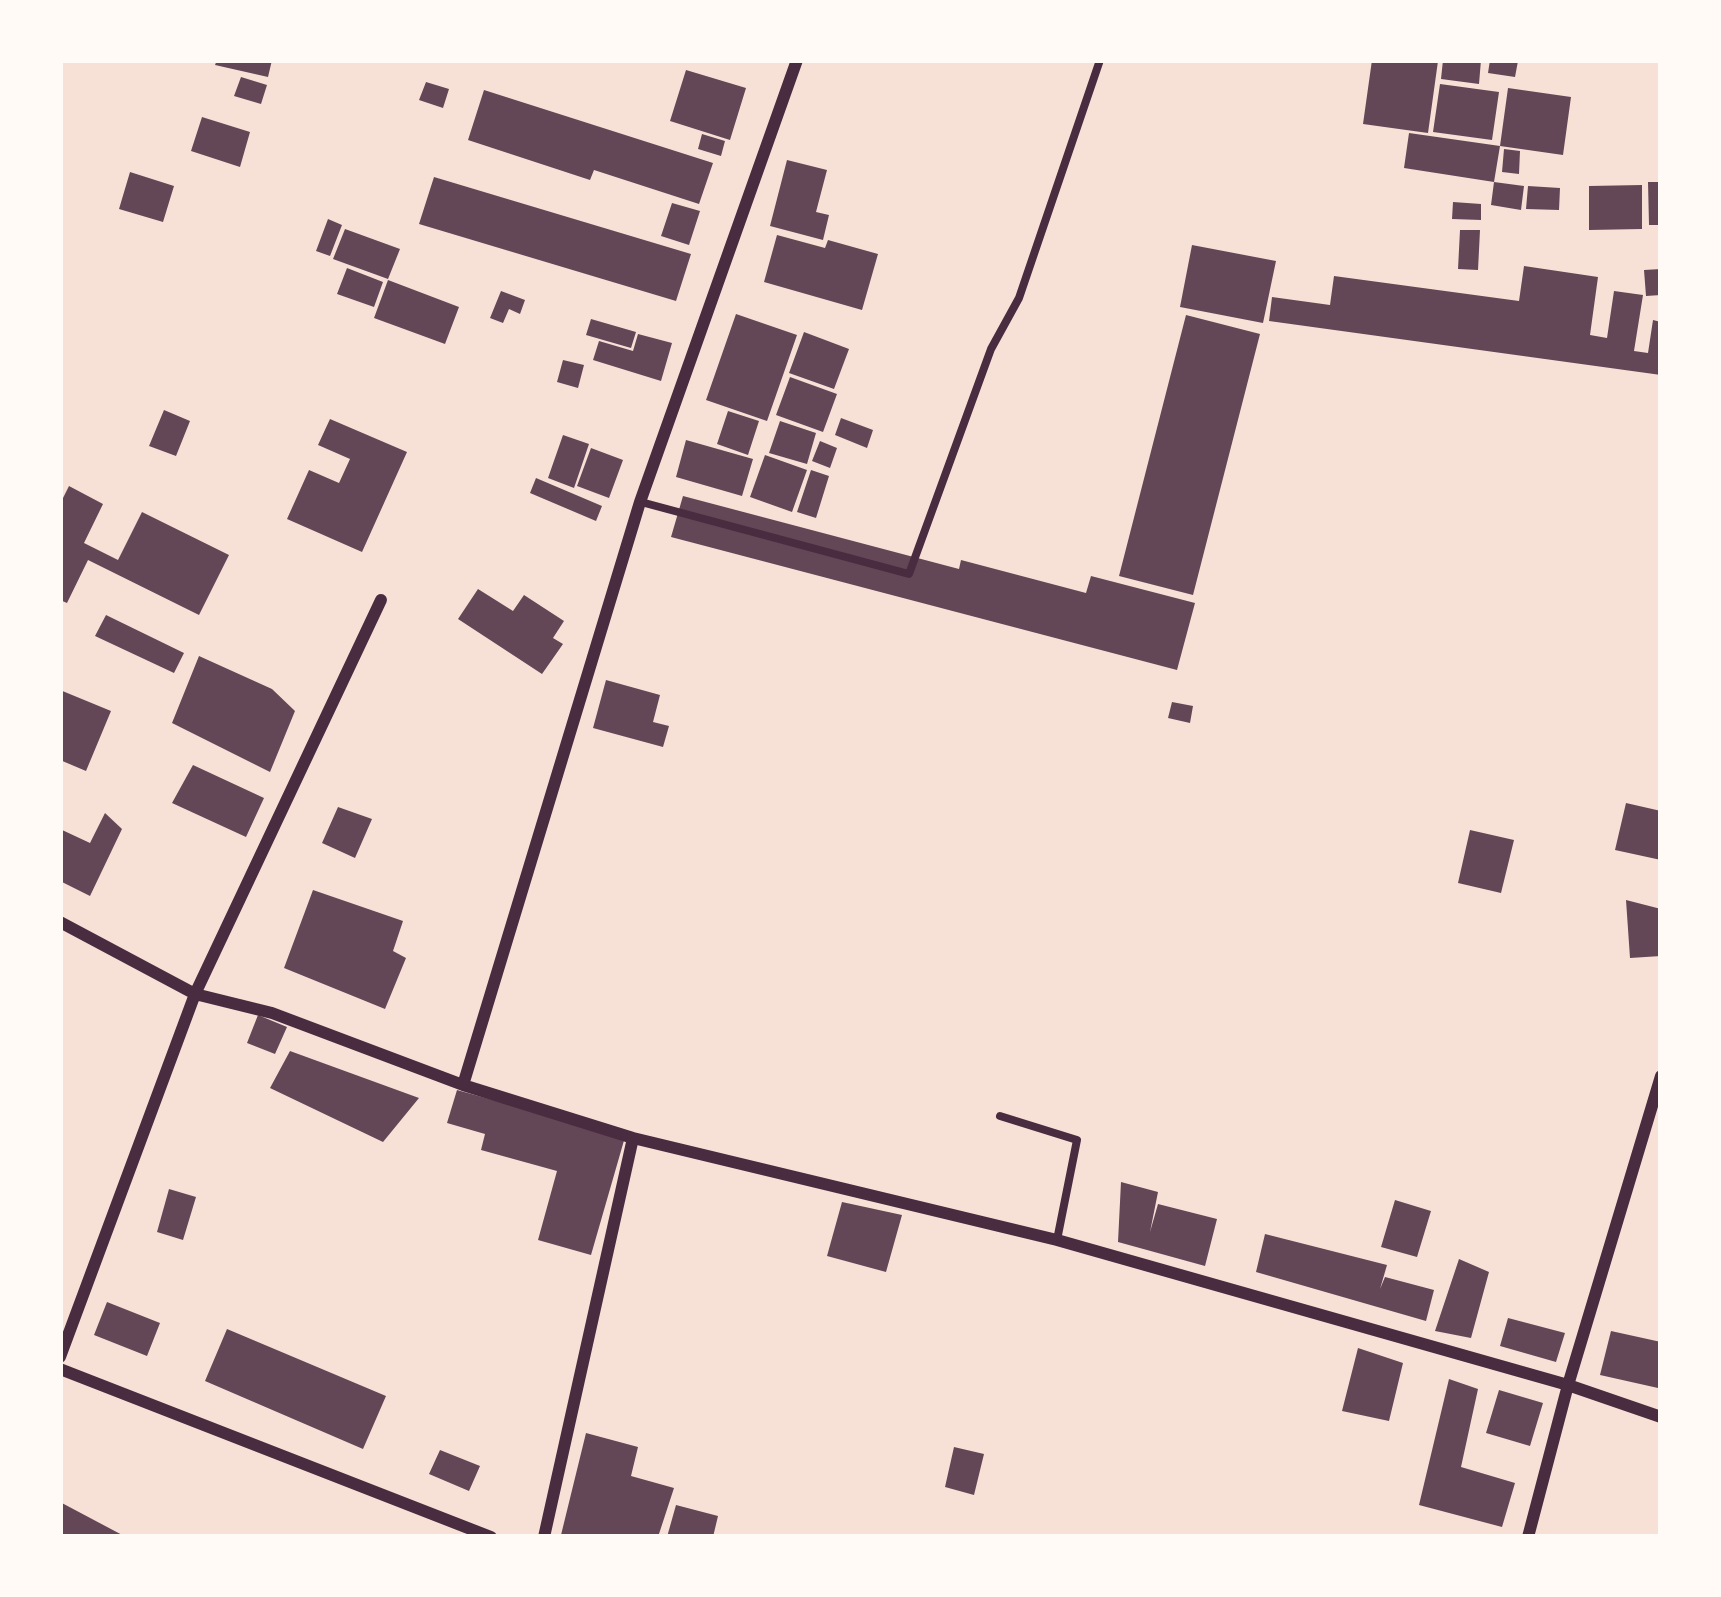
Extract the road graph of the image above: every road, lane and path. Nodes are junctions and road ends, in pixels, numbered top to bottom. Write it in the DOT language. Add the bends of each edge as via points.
graph roads {
  1 [pos="796,60"];
  2 [pos="1100,60"];
  3 [pos="640,502"];
  4 [pos="381,600"];
  5 [pos="60,922"];
  6 [pos="195,994"];
  7 [pos="1661,1076"];
  8 [pos="463,1085"];
  9 [pos="1000,1116"];
  10 [pos="633,1138"];
  11 [pos="1058,1240"];
  12 [pos="60,1298"];
  13 [pos="78,1304"];
  14 [pos="60,1357"];
  15 [pos="60,1370"];
  16 [pos="1568,1385"];
  17 [pos="1661,1417"];
  18 [pos="491,1537"];
  19 [pos="544,1537"];
  20 [pos="1528,1537"];
  1 -- 3 [label="street"];
  2 -- 3 [label="lane" via="1019,298 991,349 909,574"];
  3 -- 8 [label="street"];
  4 -- 6 [label="street"];
  5 -- 6 [label="street"];
  6 -- 8 [label="street" via="272,1013"];
  6 -- 13 [label="street"];
  7 -- 16 [label="street"];
  8 -- 10 [label="street"];
  9 -- 11 [label="lane" via="1077,1140"];
  10 -- 11 [label="street"];
  10 -- 19 [label="street"];
  11 -- 16 [label="street"];
  12 -- 13 [label="street"];
  13 -- 14 [label="street"];
  15 -- 18 [label="street"];
  16 -- 17 [label="street"];
  16 -- 20 [label="street"];
}
